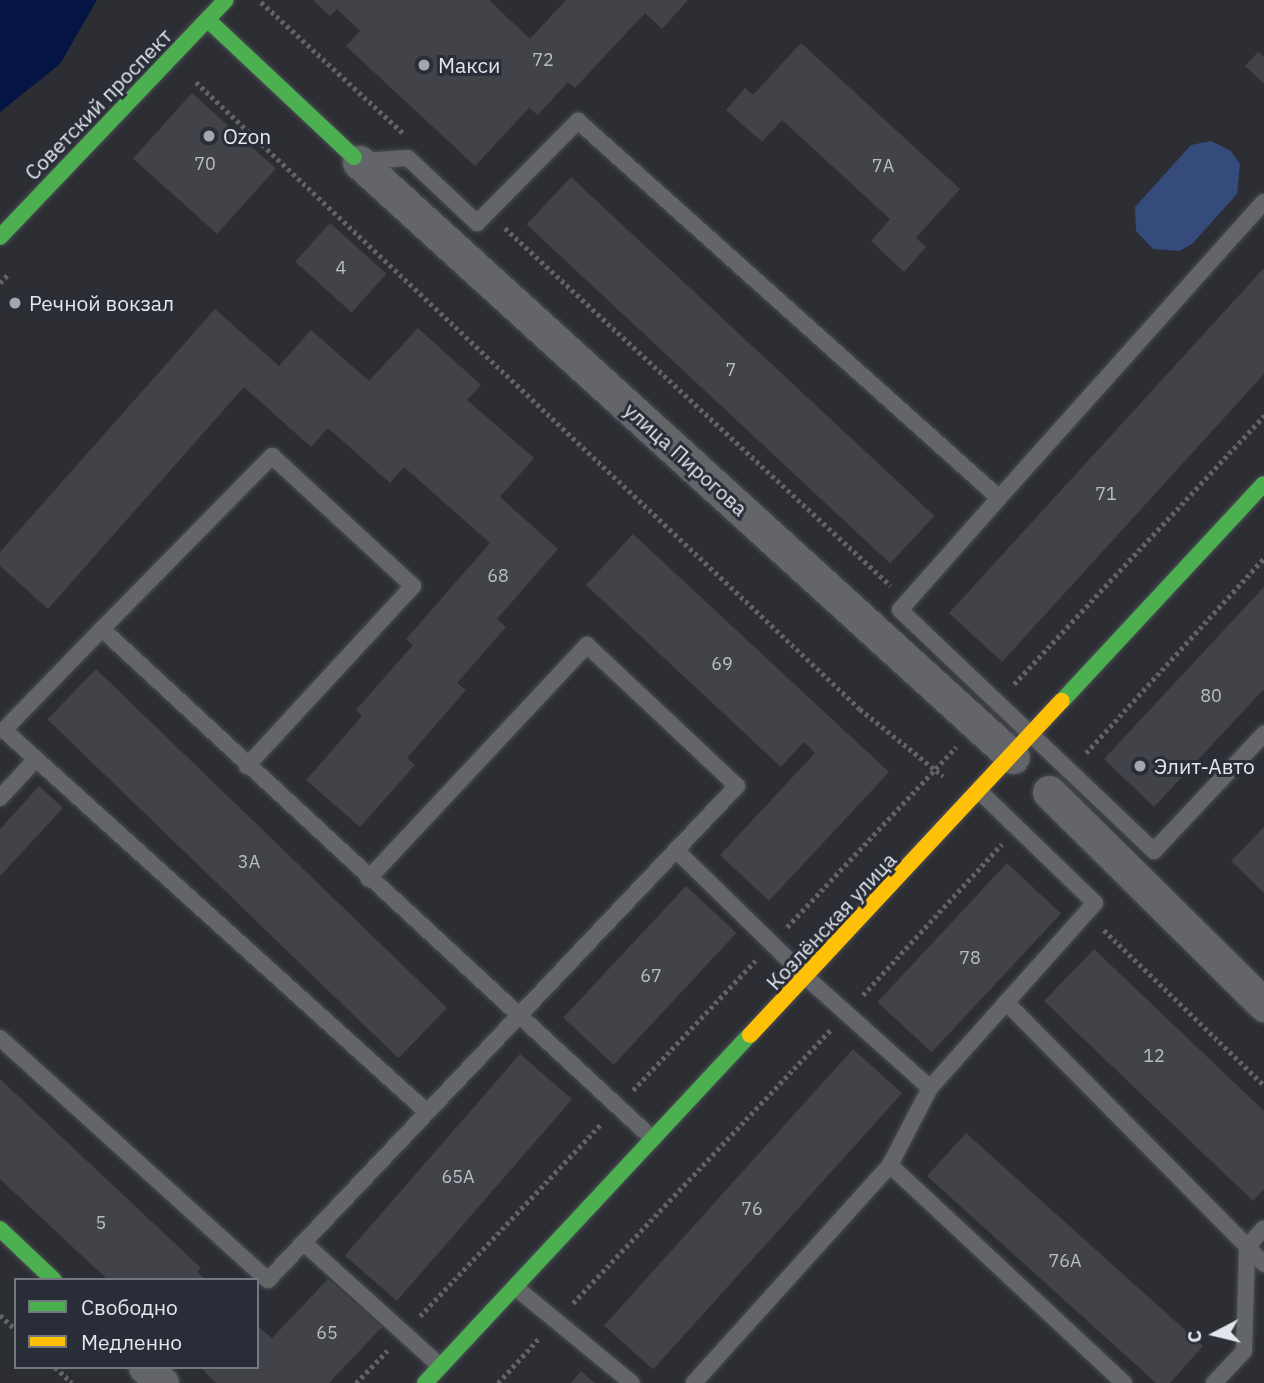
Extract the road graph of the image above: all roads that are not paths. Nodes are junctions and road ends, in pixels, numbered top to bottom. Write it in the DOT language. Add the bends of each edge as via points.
graph roads {
  1 [pos="226,0"];
  2 [pos="208,20"];
  3 [pos="357,159"];
  4 [pos="1264,202"];
  5 [pos="0,237"];
  6 [pos="1264,484"];
  7 [pos="999,498"];
  8 [pos="102,629"];
  9 [pos="1030,739"];
  10 [pos="1260,746"];
  11 [pos="36,759"];
  12 [pos="247,766"];
  13 [pos="1060,781"];
  14 [pos="975,797"];
  15 [pos="0,798"];
  16 [pos="676,850"];
  17 [pos="368,879"];
  18 [pos="807,978"];
  19 [pos="1006,1002"];
  20 [pos="1264,1005"];
  21 [pos="519,1016"];
  22 [pos="0,1038"];
  23 [pos="930,1088"];
  24 [pos="427,1112"];
  25 [pos="653,1139"];
  26 [pos="890,1165"];
  27 [pos="1264,1228"];
  28 [pos="0,1229"];
  29 [pos="304,1243"];
  30 [pos="1247,1247"];
  31 [pos="1264,1264"];
  32 [pos="52,1278"];
  33 [pos="514,1286"];
  34 [pos="440,1366"];
  35 [pos="147,1369"];
  36 [pos="162,1383"];
  37 [pos="425,1383"];
  38 [pos="632,1383"];
  39 [pos="694,1383"];
  40 [pos="1124,1383"];
  41 [pos="1214,1383"];
  1 -- 2 [label="street, Советский проспект"];
  2 -- 3 [label="street, улица Пирогова"];
  2 -- 5 [label="street, Советский проспект"];
  3 -- 7 [label="lane" via="408,158 477,223 578,121"];
  3 -- 9 [label="street, улица Пирогова" via="978,725"];
  4 -- 7 [label="lane"];
  6 -- 9 [label="street, Козлёнская улица"];
  7 -- 9 [label="lane" via="900,610"];
  8 -- 11 [label="lane" via="4,730"];
  8 -- 12 [label="lane"];
  8 -- 12 [label="lane" via="272,456 413,586"];
  9 -- 13 [label="lane"];
  9 -- 14 [label="street, Козлёнская улица"];
  10 -- 13 [label="lane" via="1154,851"];
  11 -- 15 [label="lane"];
  11 -- 24 [label="lane"];
  12 -- 17 [label="lane"];
  13 -- 20 [label="street"];
  14 -- 18 [label="street, Козлёнская улица"];
  14 -- 19 [label="lane" via="1017,828 1096,904"];
  16 -- 17 [label="lane" via="737,786 587,645"];
  16 -- 18 [label="lane"];
  16 -- 21 [label="lane"];
  17 -- 21 [label="lane"];
  18 -- 23 [label="lane"];
  18 -- 25 [label="street, Козлёнская улица"];
  19 -- 23 [label="lane"];
  19 -- 30 [label="lane"];
  21 -- 24 [label="lane"];
  21 -- 25 [label="lane"];
  22 -- 29 [label="lane" via="268,1280"];
  23 -- 26 [label="lane"];
  24 -- 29 [label="lane"];
  25 -- 33 [label="street, Козлёнская улица"];
  26 -- 39 [label="lane"];
  26 -- 40 [label="lane"];
  27 -- 30 [label="lane"];
  28 -- 32 [label="street"];
  29 -- 34 [label="lane"];
  30 -- 31 [label="lane"];
  30 -- 41 [label="lane" via="1244,1351"];
  33 -- 34 [label="street, Козлёнская улица"];
  33 -- 38 [label="lane"];
  34 -- 37 [label="street, Козлёнская улица"];
  35 -- 36 [label="street"];
}
